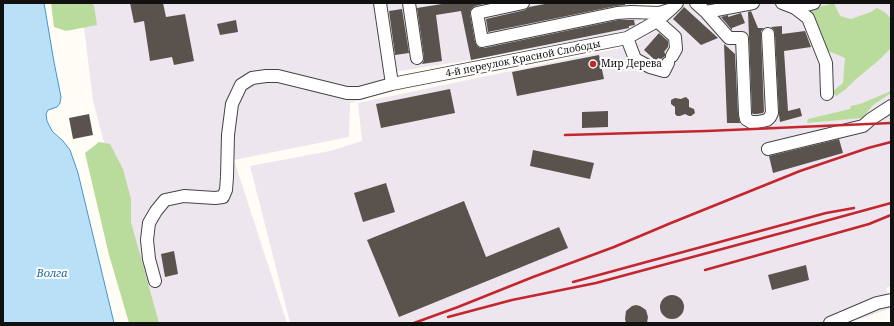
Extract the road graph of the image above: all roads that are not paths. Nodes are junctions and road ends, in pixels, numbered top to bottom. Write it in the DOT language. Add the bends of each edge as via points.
graph roads {
  1 [pos="380,3"];
  2 [pos="410,3"];
  3 [pos="523,3"];
  4 [pos="696,3"];
  5 [pos="753,3"];
  6 [pos="782,3"];
  7 [pos="814,3"];
  8 [pos="674,6"];
  9 [pos="475,8"];
  10 [pos="616,8"];
  11 [pos="795,8"];
  12 [pos="706,12"];
  13 [pos="657,21"];
  14 [pos="768,34"];
  15 [pos="628,38"];
  16 [pos="417,58"];
  17 [pos="392,84"];
  18 [pos="827,94"];
  19 [pos="891,106"];
  20 [pos="768,150"];
  21 [pos="155,281"];
  22 [pos="891,300"];
  23 [pos="830,323"];
  1 -- 17 [label="street"];
  2 -- 16 [label="street"];
  3 -- 9 [label="street"];
  4 -- 12 [label="street"];
  5 -- 12 [label="street"];
  6 -- 11 [label="street"];
  7 -- 11 [label="street"];
  8 -- 10 [label="street" via="659,13 631,12"];
  8 -- 13 [label="street, 4-й переулок Красной Слободы"];
  9 -- 10 [label="street" via="482,41"];
  11 -- 18 [label="street" via="808,18 826,63"];
  12 -- 14 [label="street" via="729,38 742,38 745,114 746,119 751,122 767,120 772,113"];
  13 -- 15 [label="street, 4-й переулок Красной Слободы"];
  13 -- 15 [label="street" via="675,37 676,49 664,71 635,59"];
  15 -- 17 [label="street, 4-й переулок Красной Слободы"];
  17 -- 21 [label="street, 4-й переулок Красной Слободы" via="359,93 347,93 278,76 266,76 252,78 241,85 232,104 226,190 223,197 184,196 165,200 149,223 147,240"];
  19 -- 20 [label="street" via="863,126"];
  22 -- 23 [label="street" via="877,303"];
}
